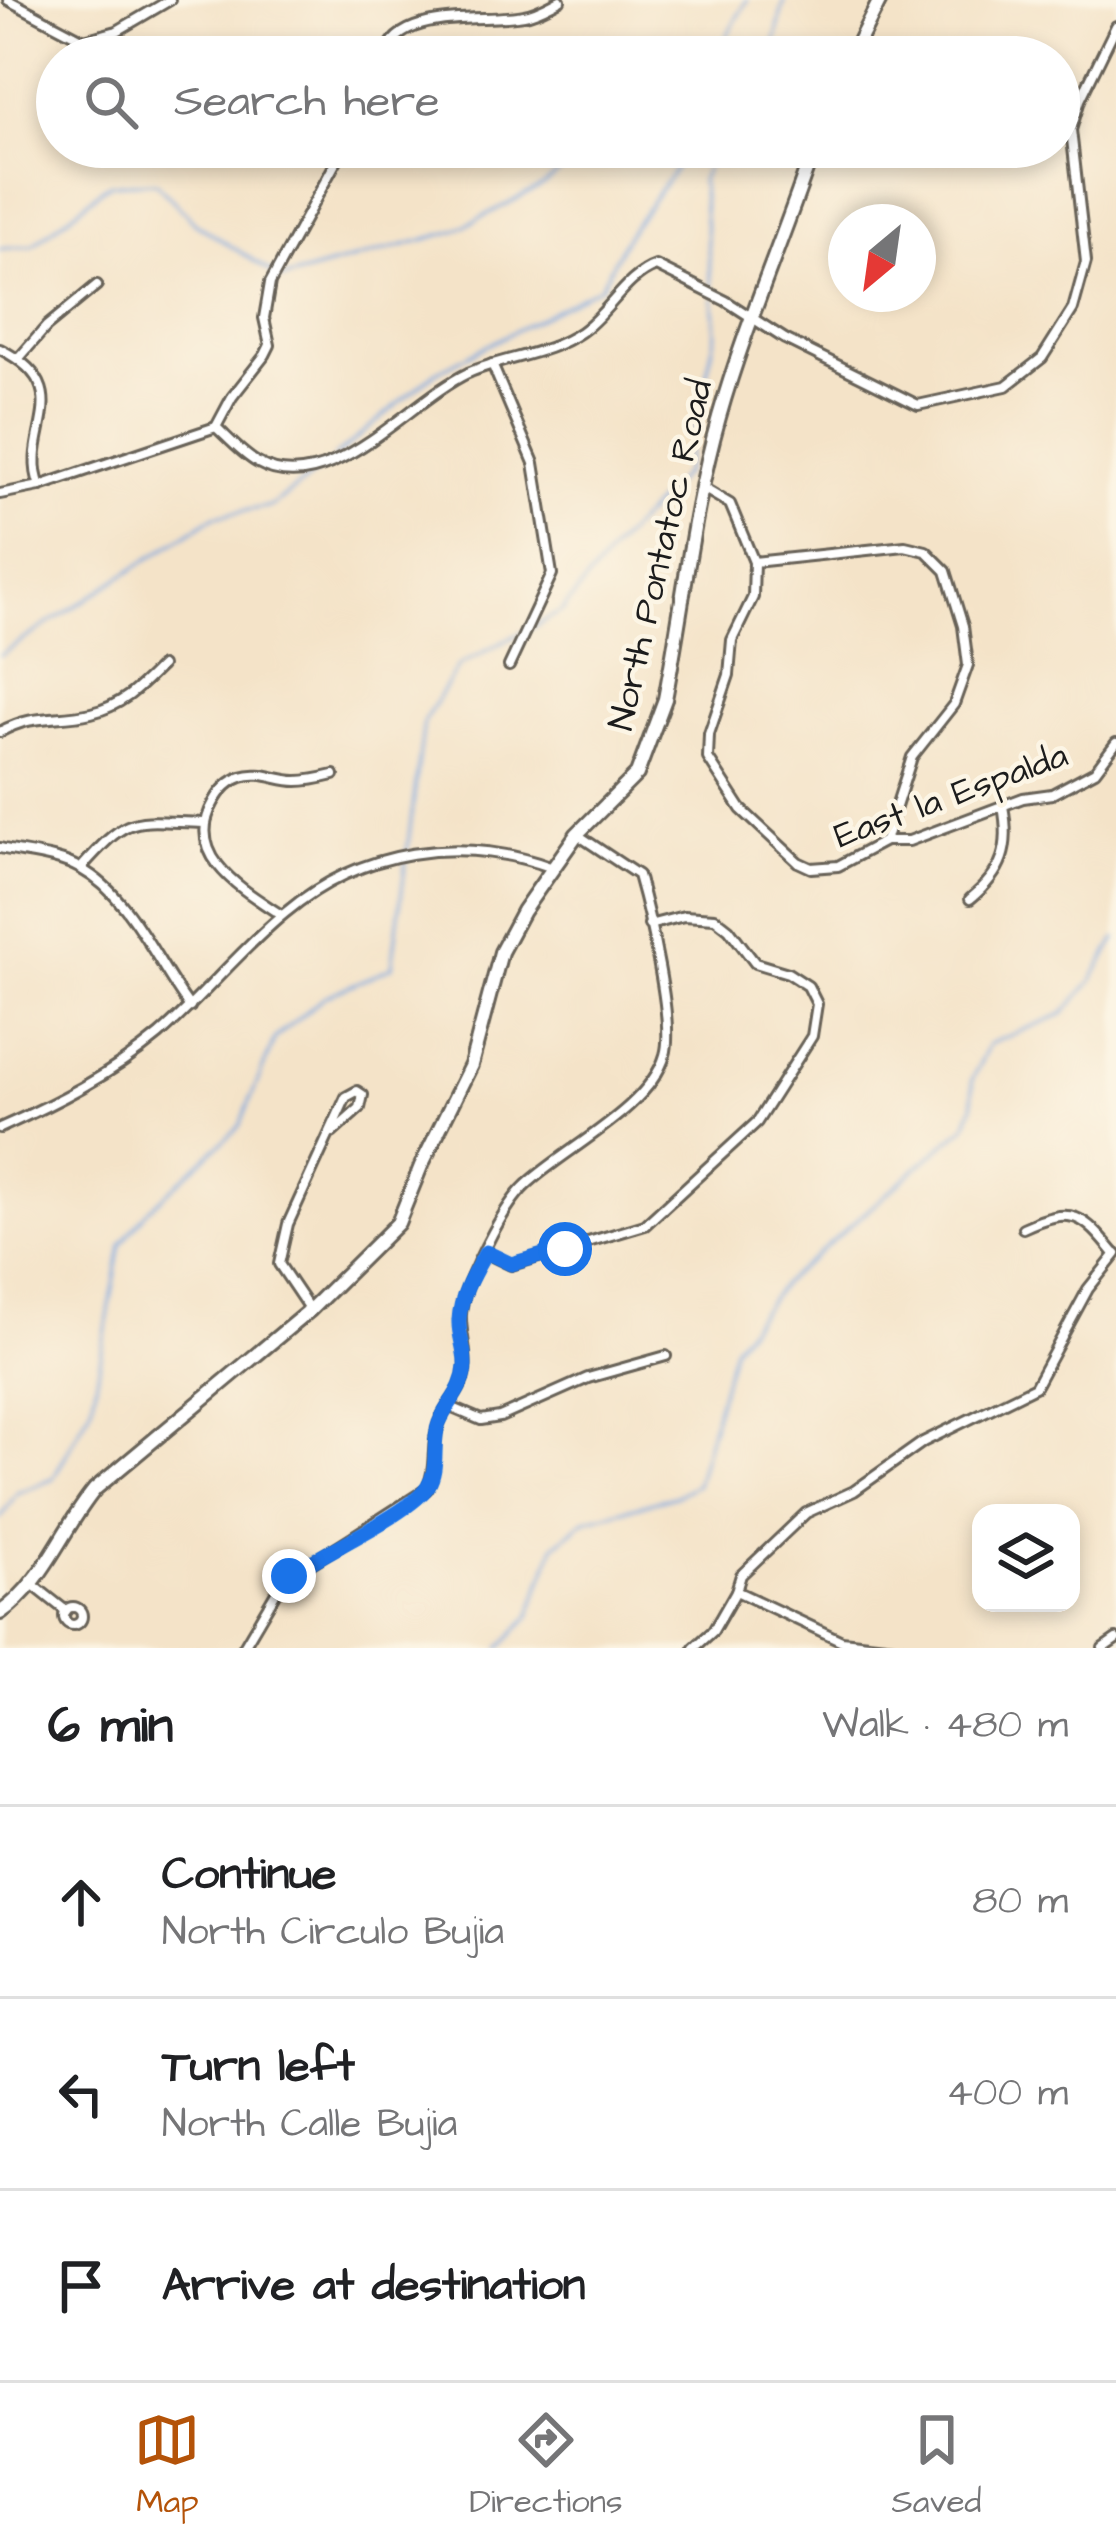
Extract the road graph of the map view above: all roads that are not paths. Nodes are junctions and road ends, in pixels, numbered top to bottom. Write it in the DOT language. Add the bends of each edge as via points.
graph roads {
  1 [pos="8,0"];
  2 [pos="170,0"];
  3 [pos="560,0"];
  4 [pos="880,0"];
  5 [pos="1116,26"];
  6 [pos="76,36"];
  7 [pos="100,36"];
  8 [pos="396,36"];
  9 [pos="862,36"];
  10 [pos="1080,100"];
  11 [pos="333,168"];
  12 [pos="807,168"];
  13 [pos="1075,168"];
  14 [pos="97,285"];
  15 [pos="751,318"];
  16 [pos="0,349"];
  17 [pos="19,358"];
  18 [pos="492,364"];
  19 [pos="216,427"];
  20 [pos="40,486"];
  21 [pos="703,488"];
  22 [pos="0,494"];
  23 [pos="754,562"];
  24 [pos="161,666"];
  25 [pos="509,666"];
  26 [pos="0,732"];
  27 [pos="1116,743"];
  28 [pos="334,775"];
  29 [pos="1003,806"];
  30 [pos="204,823"];
  31 [pos="577,834"];
  32 [pos="885,841"];
  33 [pos="0,848"];
  34 [pos="81,868"];
  35 [pos="553,868"];
  36 [pos="970,899"];
  37 [pos="281,915"];
  38 [pos="649,926"];
  39 [pos="190,1007"];
  40 [pos="0,1128"];
  41 [pos="332,1133"];
  42 [pos="1023,1228"];
  43 [pos="486,1252"];
  44 [pos="1116,1254"];
  45 [pos="310,1310"];
  46 [pos="666,1356"];
  47 [pos="448,1406"];
  48 [pos="32,1584"];
  49 [pos="736,1592"];
  50 [pos="66,1611"];
  51 [pos="0,1613"];
  52 [pos="1116,1639"];
  53 [pos="243,1648"];
  54 [pos="694,1648"];
  55 [pos="903,1648"];
  56 [pos="1103,1648"];
  1 -- 6 [label="street"];
  2 -- 7 [label="street"];
  3 -- 8 [label="street" via="523,16 456,19"];
  4 -- 9 [label="street"];
  5 -- 10 [label="street"];
  11 -- 19 [label="street" via="270,283 266,355"];
  12 -- 15 [label="street, North Pontatoc Road"];
  13 -- 15 [label="street" via="1086,262 1073,309 1031,369 1006,386 918,405"];
  14 -- 17 [label="street"];
  15 -- 18 [label="street" via="656,266 568,341"];
  15 -- 21 [label="street, North Pontatoc Road"];
  16 -- 17 [label="street"];
  17 -- 20 [label="street" via="45,400 34,472"];
  18 -- 19 [label="street" via="317,471 272,470"];
  18 -- 25 [label="street" via="534,463 552,574"];
  19 -- 20 [label="street"];
  20 -- 22 [label="street"];
  21 -- 23 [label="street" via="730,504"];
  21 -- 31 [label="street, North Pontatoc Road" via="651,742 632,780"];
  23 -- 32 [label="street, East la Espalda" via="753,597 732,640 708,758 741,809 798,862 838,866"];
  23 -- 32 [label="street" via="905,546 926,551 946,571 968,665 954,704 912,757"];
  24 -- 26 [label="street" via="131,697 103,710 46,715"];
  27 -- 29 [label="street, East la Espalda" via="1072,787"];
  28 -- 30 [label="street" via="242,777 218,794"];
  29 -- 32 [label="street, East la Espalda" via="909,842"];
  29 -- 36 [label="street" via="1005,856"];
  30 -- 34 [label="street" via="124,825"];
  30 -- 37 [label="street" via="212,860"];
  31 -- 35 [label="street, North Pontatoc Road"];
  31 -- 38 [label="street" via="638,875"];
  33 -- 34 [label="street"];
  34 -- 39 [label="street" via="122,906"];
  35 -- 37 [label="street" via="494,853 410,852 345,874"];
  35 -- 45 [label="street, North Pontatoc Road" via="501,952 471,1065 398,1223"];
  37 -- 39 [label="street"];
  38 -- 43 [label="street" via="665,1013 664,1060 618,1114 524,1186"];
  38 -- 43 [label="street" via="715,918 755,963 808,986 817,1004 812,1036 757,1122 645,1226 511,1264"];
  39 -- 40 [label="street" via="119,1065"];
  41 -- 41 [label="street" via="360,1108 363,1095 346,1096"];
  41 -- 45 [label="street" via="287,1224 279,1264"];
  42 -- 44 [label="street" via="1070,1215 1089,1222"];
  43 -- 47 [label="street" via="466,1291 459,1323 465,1369"];
  44 -- 49 [label="street" via="1088,1288 1035,1387 806,1513 755,1558"];
  45 -- 48 [label="street, North Pontatoc Road" via="95,1489"];
  46 -- 47 [label="street" via="588,1378 500,1417 481,1420"];
  47 -- 53 [label="street" via="427,1489 282,1582"];
  48 -- 50 [label="street"];
  48 -- 51 [label="street, North Pontatoc Road"];
  49 -- 54 [label="street"];
  49 -- 55 [label="street" via="842,1641"];
  52 -- 56 [label="street"];
}
